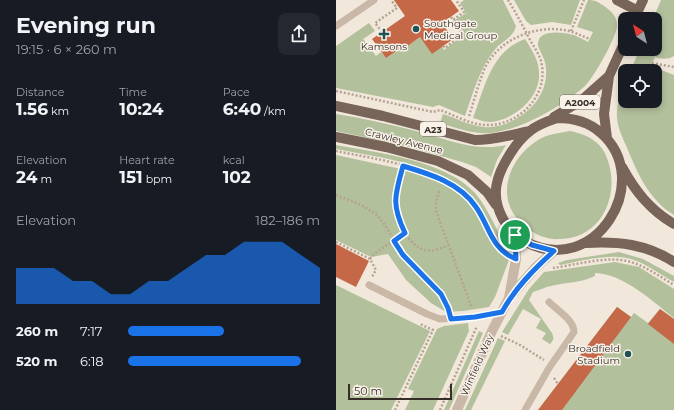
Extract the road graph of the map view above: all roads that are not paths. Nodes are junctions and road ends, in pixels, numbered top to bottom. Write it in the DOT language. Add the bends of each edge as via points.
graph roads {
  1 [pos="374,0"];
  2 [pos="617,0"];
  3 [pos="643,0"];
  4 [pos="632,12"];
  5 [pos="637,12"];
  6 [pos="336,26"];
  7 [pos="618,55"];
  8 [pos="608,76"];
  9 [pos="336,106"];
  10 [pos="547,121"];
  11 [pos="530,131"];
  12 [pos="336,137"];
  13 [pos="607,138"];
  14 [pos="621,165"];
  15 [pos="497,206"];
  16 [pos="674,224"];
  17 [pos="515,235"];
  18 [pos="586,243"];
  19 [pos="554,251"];
  20 [pos="674,262"];
  21 [pos="369,285"];
  22 [pos="509,298"];
  23 [pos="549,302"];
  24 [pos="502,312"];
  25 [pos="457,410"];
  26 [pos="525,410"];
  1 -- 6 [label="lane"];
  2 -- 4 [label="main road"];
  3 -- 5 [label="main road"];
  7 -- 8 [label="main road, A2004"];
  8 -- 10 [label="main road, A2004" via="582,100"];
  8 -- 13 [label="main road, A2004" via="604,114"];
  9 -- 11 [label="main road, Crawley Avenue / A23" via="475,140"];
  10 -- 11 [label="main road"];
  10 -- 13 [label="main road" via="557,118 576,119 595,127"];
  11 -- 15 [label="main road" via="513,150 502,168 496,189"];
  12 -- 15 [label="main road, Crawley Avenue" via="438,161 468,175 488,192"];
  13 -- 14 [label="main road"];
  14 -- 16 [label="main road" via="643,200"];
  14 -- 18 [label="main road" via="620,197 615,211 601,232"];
  15 -- 17 [label="main road" via="507,226"];
  17 -- 19 [label="main road" via="532,245"];
  17 -- 22 [label="street, Winfield Way" via="516,259"];
  18 -- 19 [label="main road"];
  18 -- 20 [label="main road" via="631,244"];
  19 -- 22 [label="street, Winfield Way"];
  21 -- 24 [label="lane" via="440,319"];
  22 -- 24 [label="street, Winfield Way"];
  23 -- 26 [label="lane" via="571,322 574,332 549,368"];
  24 -- 25 [label="street, Winfield Way"];
}
